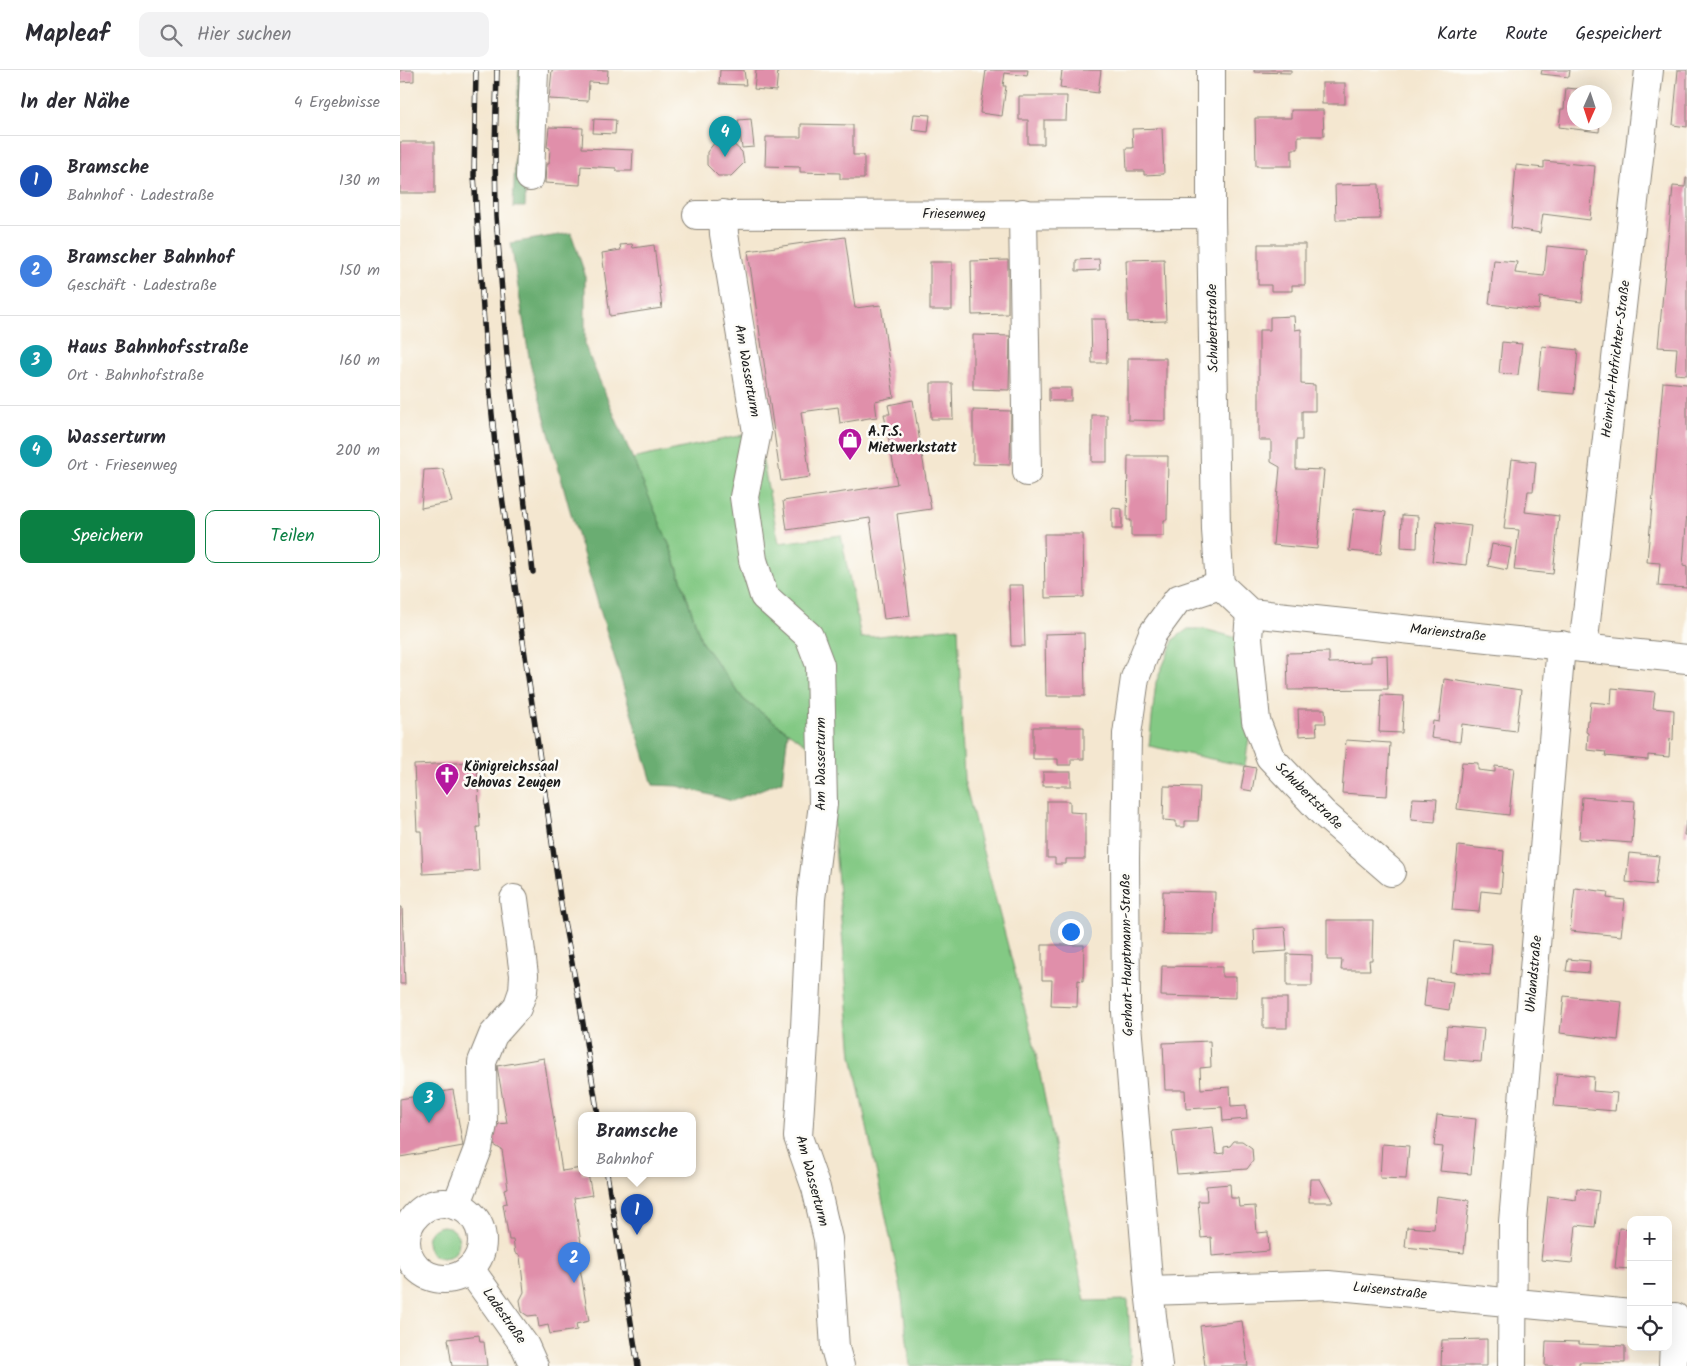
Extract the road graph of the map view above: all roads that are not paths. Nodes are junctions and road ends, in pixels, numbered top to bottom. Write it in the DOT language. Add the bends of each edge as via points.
graph roads {
  1 [pos="534,70"];
  2 [pos="1211,70"];
  3 [pos="1649,70"];
  4 [pos="530,177"];
  5 [pos="1023,213"];
  6 [pos="1211,214"];
  7 [pos="710,215"];
  8 [pos="1027,472"];
  9 [pos="1220,585"];
  10 [pos="1250,613"];
  11 [pos="1572,646"];
  12 [pos="1687,659"];
  13 [pos="1391,872"];
  14 [pos="514,899"];
  15 [pos="456,1206"];
  16 [pos="404,1257"];
  17 [pos="470,1269"];
  18 [pos="1149,1291"];
  19 [pos="1513,1303"];
  20 [pos="1627,1314"];
  21 [pos="1677,1318"];
  22 [pos="534,1366"];
  23 [pos="840,1366"];
  24 [pos="1158,1366"];
  25 [pos="1512,1366"];
  26 [pos="1674,1366"];
  1 -- 4 [label="street"];
  2 -- 6 [label="street, Schubertstraße"];
  3 -- 11 [label="street, Heinrich-Hofrichter-Straße"];
  5 -- 6 [label="street, Friesenweg"];
  5 -- 7 [label="street, Friesenweg"];
  5 -- 8 [label="street"];
  6 -- 9 [label="street, Schubertstraße" via="1216,530"];
  7 -- 23 [label="street, Am Wasserturm" via="724,234 757,432 744,497 753,560 764,596 809,636 820,664 823,804 811,899 798,1137 816,1188 828,1240 835,1348"];
  9 -- 10 [label="street"];
  9 -- 18 [label="street, Gerhart-Hauptmann-Straße" via="1178,599 1153,633 1135,678 1127,734 1126,1012"];
  10 -- 11 [label="street, Marienstraße"];
  10 -- 13 [label="street, Schubertstraße" via="1248,638 1256,721 1270,756 1322,813"];
  11 -- 12 [label="street, Marienstraße"];
  11 -- 19 [label="street, Uhlandstraße" via="1513,1222"];
  14 -- 15 [label="street" via="524,975 523,991 517,1008 494,1035 482,1062 483,1124 478,1149"];
  15 -- 16 [label="street" via="434,1204 415,1216 406,1236"];
  15 -- 17 [label="street" via="476,1220 482,1240 479,1256"];
  16 -- 17 [label="street" via="425,1275 436,1279 461,1276"];
  17 -- 22 [label="street, Ladestraße" via="525,1346"];
  18 -- 19 [label="street, Luisenstraße" via="1328,1285"];
  18 -- 24 [label="street, Gerhart-Hauptmann-Straße"];
  19 -- 20 [label="street, Luisenstraße"];
  19 -- 25 [label="street, Uhlandstraße"];
  21 -- 26 [label="street"];
}
